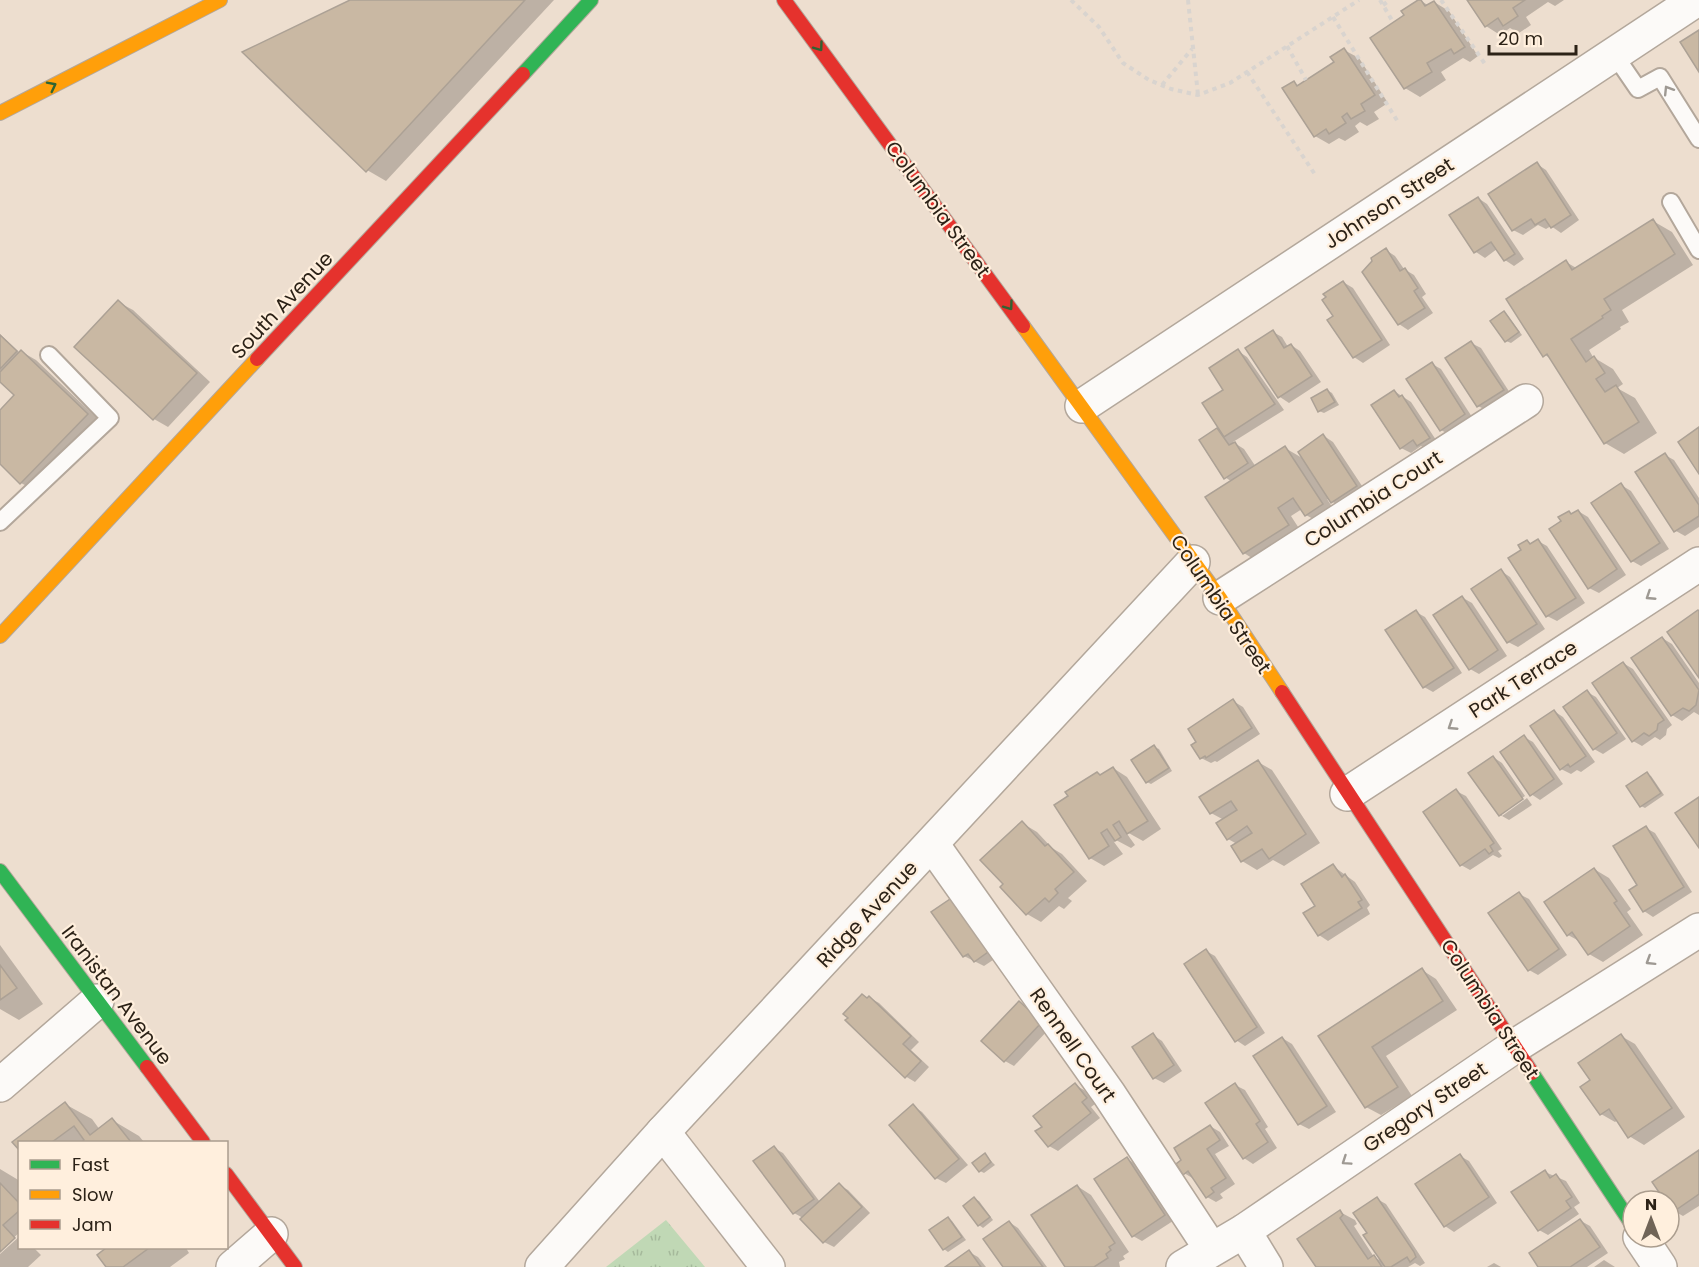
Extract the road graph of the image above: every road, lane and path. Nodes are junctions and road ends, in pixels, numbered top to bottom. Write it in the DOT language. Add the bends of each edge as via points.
graph roads {
  1 [pos="220,0"];
  2 [pos="591,0"];
  3 [pos="784,0"];
  4 [pos="1071,0"];
  5 [pos="1188,0"];
  6 [pos="1359,0"];
  7 [pos="1380,0"];
  8 [pos="1390,0"];
  9 [pos="1441,0"];
  10 [pos="1696,0"];
  11 [pos="1383,5"];
  12 [pos="1333,17"];
  13 [pos="1393,22"];
  14 [pos="1287,46"];
  15 [pos="1193,48"];
  16 [pos="1614,54"];
  17 [pos="1485,64"];
  18 [pos="1246,72"];
  19 [pos="1306,80"];
  20 [pos="1162,85"];
  21 [pos="1198,95"];
  22 [pos="0,113"];
  23 [pos="1398,122"];
  24 [pos="1699,139"];
  25 [pos="1316,176"];
  26 [pos="1671,202"];
  27 [pos="1699,250"];
  28 [pos="49,355"];
  29 [pos="1526,401"];
  30 [pos="1082,405"];
  31 [pos="0,522"];
  32 [pos="1193,562"];
  33 [pos="1699,564"];
  34 [pos="1220,598"];
  35 [pos="0,636"];
  36 [pos="1347,794"];
  37 [pos="932,844"];
  38 [pos="0,871"];
  39 [pos="1699,930"];
  40 [pos="97,1001"];
  41 [pos="1515,1046"];
  42 [pos="0,1085"];
  43 [pos="663,1132"];
  44 [pos="202,1141"];
  45 [pos="228,1177"];
  46 [pos="1621,1208"];
  47 [pos="1244,1231"];
  48 [pos="271,1234"];
  49 [pos="1211,1249"];
  50 [pos="1648,1249"];
  51 [pos="233,1267"];
  52 [pos="295,1267"];
  53 [pos="542,1267"];
  54 [pos="768,1267"];
  55 [pos="1183,1267"];
  56 [pos="1266,1267"];
  57 [pos="1660,1267"];
  22 -- 1 [label="main road, one-way"];
  2 -- 35 [label="main road, South Avenue"];
  3 -- 30 [label="main road, Columbia Street, one-way"];
  4 -- 20 [label="path" via="1099,27 1123,63"];
  5 -- 15 [label="path"];
  6 -- 12 [label="path"];
  7 -- 11 [label="path"];
  8 -- 11 [label="path"];
  9 -- 17 [label="path"];
  10 -- 16 [label="street, Johnson Street"];
  11 -- 13 [label="path"];
  12 -- 14 [label="path"];
  12 -- 23 [label="path"];
  14 -- 18 [label="path"];
  14 -- 19 [label="path"];
  15 -- 20 [label="path"];
  15 -- 21 [label="path"];
  24 -- 16 [label="lane, one-way" via="1660,77 1638,89"];
  16 -- 30 [label="street, Johnson Street"];
  18 -- 21 [label="path" via="1230,83"];
  18 -- 25 [label="path"];
  20 -- 21 [label="path"];
  26 -- 27 [label="lane"];
  28 -- 31 [label="lane" via="110,417"];
  29 -- 34 [label="street, Columbia Court"];
  30 -- 32 [label="main road, Columbia Street"];
  32 -- 34 [label="main road, Columbia Street"];
  32 -- 37 [label="street, Ridge Avenue"];
  33 -- 36 [label="street, Park Terrace, one-way"];
  34 -- 36 [label="main road, Columbia Street"];
  36 -- 41 [label="main road, Columbia Street"];
  37 -- 43 [label="street, Ridge Avenue"];
  37 -- 49 [label="street, Rennell Court" via="1109,1094"];
  38 -- 40 [label="main road, Iranistan Avenue"];
  39 -- 41 [label="street, Gregory Street, one-way"];
  40 -- 42 [label="street"];
  40 -- 44 [label="main road, Iranistan Avenue"];
  41 -- 46 [label="main road, Columbia Street"];
  41 -- 47 [label="street, Gregory Street, one-way"];
  43 -- 53 [label="street, Ridge Avenue"];
  43 -- 54 [label="street"];
  45 -- 48 [label="main road"];
  47 -- 49 [label="street, Gregory Street"];
  47 -- 56 [label="street"];
  48 -- 51 [label="street"];
  48 -- 52 [label="main road"];
  49 -- 55 [label="street, Gregory Street"];
  50 -- 57 [label="street"];
}
